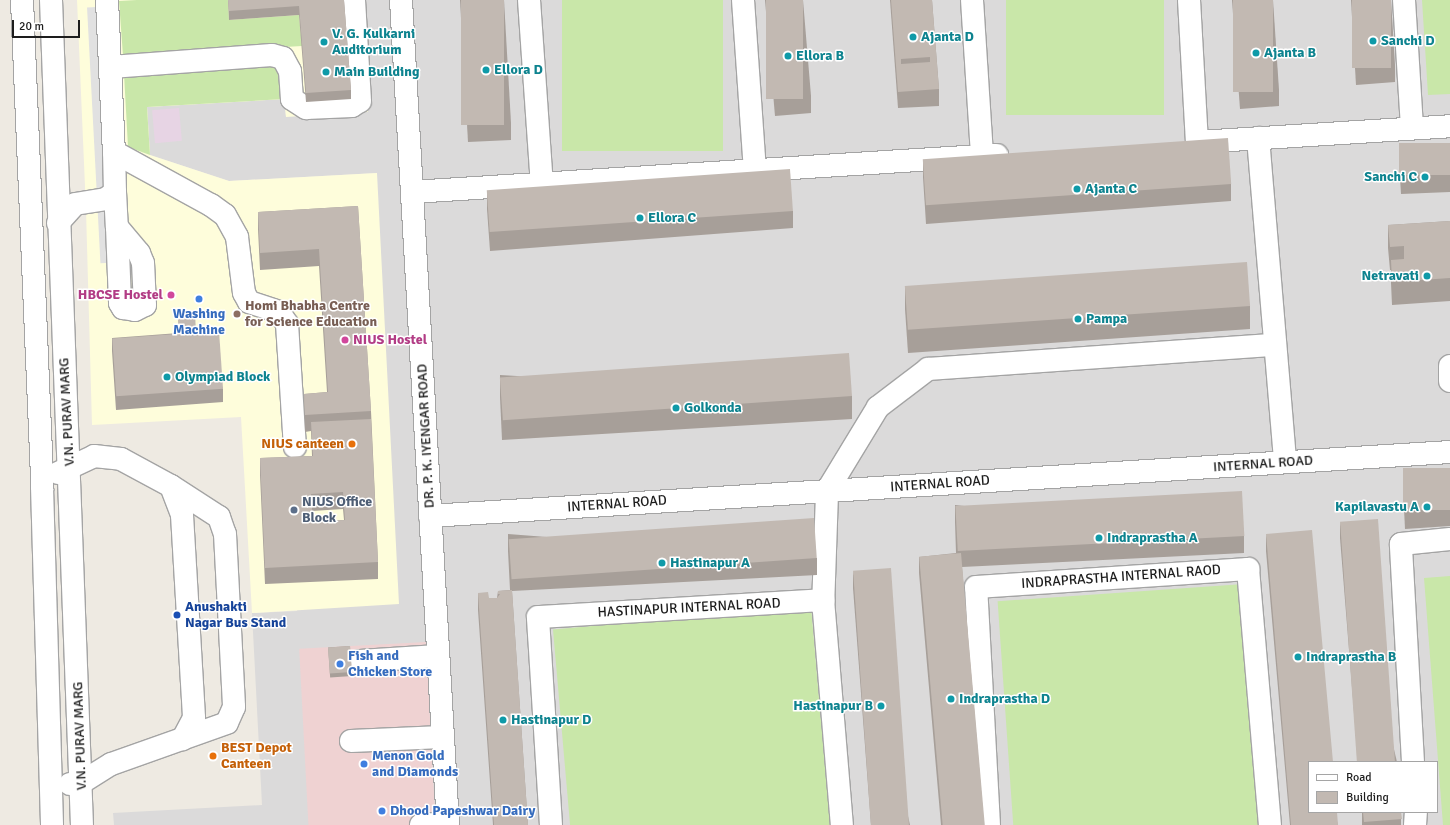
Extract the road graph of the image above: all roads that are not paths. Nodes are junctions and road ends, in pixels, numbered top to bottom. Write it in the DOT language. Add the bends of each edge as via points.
graph roads {
  1 [pos="22,0"];
  2 [pos="51,0"];
  3 [pos="107,0"];
  4 [pos="354,0"];
  5 [pos="401,0"];
  6 [pos="529,0"];
  7 [pos="743,0"];
  8 [pos="972,0"];
  9 [pos="1189,0"];
  10 [pos="1404,0"];
  11 [pos="111,66"];
  12 [pos="1450,126"];
  13 [pos="1412,128"];
  14 [pos="1258,138"];
  15 [pos="1198,142"];
  16 [pos="1174,144"];
  17 [pos="114,152"];
  18 [pos="1014,154"];
  19 [pos="982,156"];
  20 [pos="755,170"];
  21 [pos="542,184"];
  22 [pos="115,192"];
  23 [pos="412,192"];
  24 [pos="58,223"];
  25 [pos="117,227"];
  26 [pos="1274,345"];
  27 [pos="1450,366"];
  28 [pos="1450,381"];
  29 [pos="295,447"];
  30 [pos="1450,452"];
  31 [pos="1285,462"];
  32 [pos="70,466"];
  33 [pos="171,486"];
  34 [pos="42,487"];
  35 [pos="827,491"];
  36 [pos="430,516"];
  37 [pos="1450,539"];
  38 [pos="823,608"];
  39 [pos="438,656"];
  40 [pos="360,660"];
  41 [pos="442,736"];
  42 [pos="183,739"];
  43 [pos="351,741"];
  44 [pos="1413,761"];
  45 [pos="81,783"];
  46 [pos="51,786"];
  47 [pos="1416,813"];
  48 [pos="447,824"];
  49 [pos="52,825"];
  50 [pos="82,825"];
  51 [pos="421,825"];
  52 [pos="550,825"];
  53 [pos="842,825"];
  54 [pos="989,825"];
  55 [pos="1270,825"];
  56 [pos="1415,825"];
  1 -- 34 [label="street, V.N. PURAV MARG"];
  2 -- 24 [label="street, V.N. PURAV MARG"];
  3 -- 11 [label="street"];
  4 -- 11 [label="street" via="360,101 352,106 306,108 292,99 290,71 283,58 272,55"];
  5 -- 23 [label="street, DR. P. K. IYENGAR ROAD"];
  6 -- 21 [label="street"];
  7 -- 20 [label="street"];
  8 -- 19 [label="street"];
  9 -- 15 [label="street"];
  10 -- 13 [label="street"];
  11 -- 17 [label="street"];
  12 -- 13 [label="street"];
  13 -- 14 [label="street"];
  14 -- 15 [label="street"];
  14 -- 26 [label="street"];
  15 -- 16 [label="street"];
  17 -- 22 [label="street"];
  17 -- 29 [label="street" via="225,215 237,237 244,293 250,302 279,312 287,324"];
  18 -- 19 [label="street"];
  19 -- 20 [label="street"];
  20 -- 21 [label="street"];
  21 -- 23 [label="street"];
  22 -- 24 [label="street" via="106,199 75,204"];
  22 -- 25 [label="street"];
  23 -- 36 [label="street, DR. P. K. IYENGAR ROAD"];
  24 -- 32 [label="street, V.N. PURAV MARG"];
  26 -- 31 [label="street"];
  26 -- 35 [label="street" via="928,369 878,407"];
  27 -- 28 [label="street"];
  30 -- 31 [label="street, INTERNAL ROAD"];
  31 -- 35 [label="street, INTERNAL ROAD"];
  32 -- 33 [label="street" via="94,456 121,459"];
  32 -- 34 [label="street" via="50,478"];
  32 -- 45 [label="street, V.N. PURAV MARG"];
  33 -- 42 [label="street" via="182,515 194,718"];
  33 -- 42 [label="street" via="219,516 225,534 234,707 227,723"];
  34 -- 46 [label="street, V.N. PURAV MARG"];
  35 -- 36 [label="street, INTERNAL ROAD"];
  35 -- 38 [label="street"];
  36 -- 39 [label="street, DR. P. K. IYENGAR ROAD"];
  37 -- 44 [label="street" via="1401,544"];
  38 -- 52 [label="street, HASTINAPUR INTERNAL ROAD" via="823,600 538,617"];
  38 -- 53 [label="street"];
  39 -- 40 [label="street"];
  39 -- 41 [label="street, DR. P. K. IYENGAR ROAD"];
  41 -- 43 [label="street"];
  41 -- 48 [label="street, DR. P. K. IYENGAR ROAD"];
  42 -- 45 [label="street" via="111,764"];
  45 -- 46 [label="street"];
  45 -- 50 [label="street, V.N. PURAV MARG"];
  46 -- 49 [label="street, V.N. PURAV MARG"];
  47 -- 56 [label="street"];
  48 -- 51 [label="street"];
  54 -- 55 [label="street, INDRAPRASTHA INTERNAL RAOD" via="976,587 1248,569"];
}
